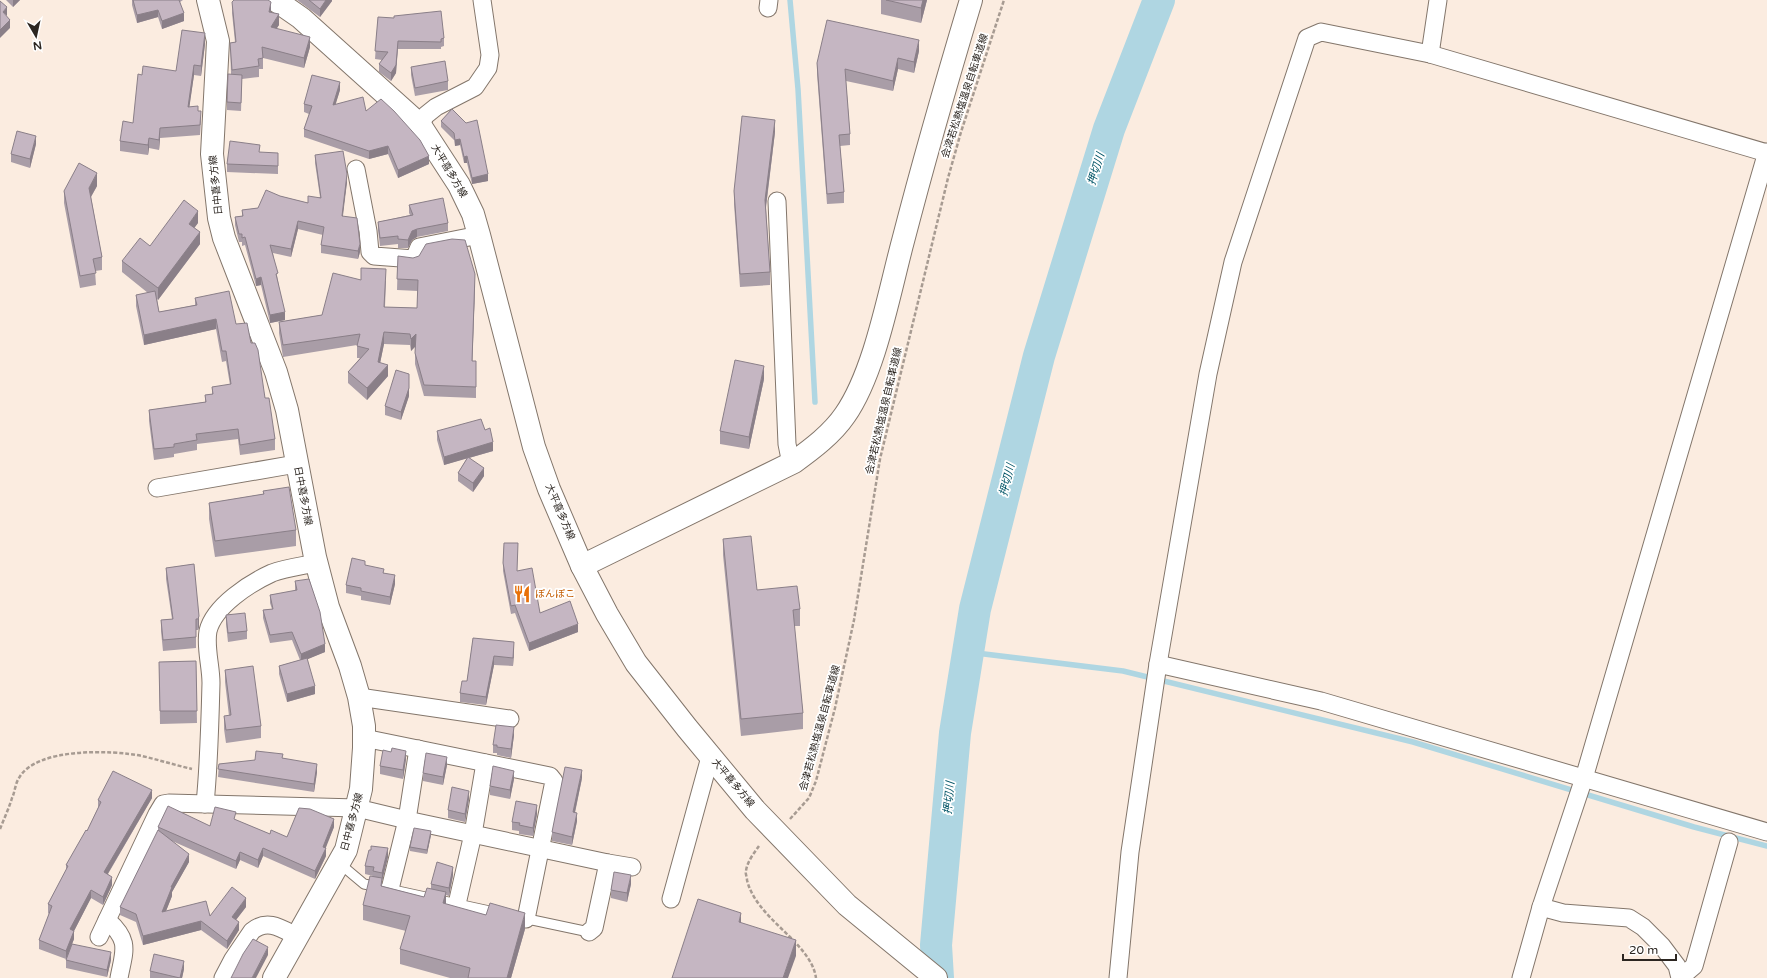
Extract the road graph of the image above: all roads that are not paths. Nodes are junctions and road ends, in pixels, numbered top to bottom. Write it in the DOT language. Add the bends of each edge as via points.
graph roads {
  1 [pos="208,0"];
  2 [pos="275,0"];
  3 [pos="482,0"];
  4 [pos="971,0"];
  5 [pos="1438,0"];
  6 [pos="1430,54"];
  7 [pos="420,125"];
  8 [pos="1767,153"];
  9 [pos="356,169"];
  10 [pos="777,201"];
  11 [pos="479,235"];
  12 [pos="794,462"];
  13 [pos="296,464"];
  14 [pos="158,488"];
  15 [pos="316,563"];
  16 [pos="582,566"];
  17 [pos="1158,664"];
  18 [pos="359,698"];
  19 [pos="510,719"];
  20 [pos="364,738"];
  21 [pos="418,749"];
  22 [pos="710,757"];
  23 [pos="485,762"];
  24 [pos="1584,778"];
  25 [pos="205,804"];
  26 [pos="357,808"];
  27 [pos="407,820"];
  28 [pos="1767,832"];
  29 [pos="473,834"];
  30 [pos="1729,842"];
  31 [pos="540,849"];
  32 [pos="339,863"];
  33 [pos="608,863"];
  34 [pos="632,867"];
  35 [pos="390,889"];
  36 [pos="671,898"];
  37 [pos="458,904"];
  38 [pos="1541,907"];
  39 [pos="526,919"];
  40 [pos="107,920"];
  41 [pos="589,932"];
  42 [pos="99,937"];
  43 [pos="298,937"];
  44 [pos="119,978"];
  45 [pos="223,978"];
  46 [pos="274,978"];
  47 [pos="936,978"];
  48 [pos="1118,978"];
  49 [pos="1521,978"];
  1 -- 13 [label="main road, 日中喜多方線" via="218,41 212,154 219,218 224,238 276,372 287,410"];
  2 -- 7 [label="main road, 大平喜多方線" via="301,18"];
  3 -- 7 [label="street" via="490,56 488,68 475,88 436,107 426,115"];
  4 -- 12 [label="main road" via="877,340 863,380 845,415 820,442"];
  5 -- 6 [label="street"];
  6 -- 8 [label="street"];
  6 -- 17 [label="street" via="1321,32 1307,38 1233,262 1208,374"];
  7 -- 11 [label="main road, 大平喜多方線" via="459,185 473,214"];
  8 -- 24 [label="street"];
  9 -- 11 [label="street" via="370,252 374,256 414,259 419,247"];
  10 -- 12 [label="street" via="787,444 788,454"];
  11 -- 16 [label="main road, 大平喜多方線" via="534,447"];
  12 -- 16 [label="main road"];
  13 -- 14 [label="street"];
  13 -- 15 [label="main road, 日中喜多方線"];
  15 -- 18 [label="main road, 日中喜多方線"];
  15 -- 25 [label="street" via="273,573 245,589 221,607 208,631 211,680"];
  16 -- 22 [label="main road, 大平喜多方線" via="636,663"];
  17 -- 24 [label="street" via="1321,701"];
  17 -- 48 [label="street" via="1130,852"];
  18 -- 19 [label="street"];
  18 -- 20 [label="main road, 日中喜多方線"];
  20 -- 21 [label="street"];
  20 -- 26 [label="main road, 日中喜多方線" via="361,789"];
  21 -- 23 [label="street"];
  21 -- 27 [label="street"];
  22 -- 36 [label="street"];
  22 -- 47 [label="main road, 大平喜多方線" via="756,810 847,904"];
  23 -- 29 [label="street"];
  23 -- 31 [label="street" via="550,776 554,781"];
  24 -- 28 [label="street"];
  24 -- 38 [label="street"];
  25 -- 26 [label="street"];
  25 -- 40 [label="street" via="163,804"];
  26 -- 27 [label="street"];
  26 -- 32 [label="main road, 日中喜多方線" via="346,850"];
  27 -- 29 [label="street"];
  27 -- 35 [label="street"];
  29 -- 31 [label="street"];
  29 -- 37 [label="street"];
  30 -- 38 [label="street" via="1694,966 1680,978 1677,966 1662,946 1643,927 1629,918 1563,913"];
  31 -- 33 [label="street"];
  31 -- 39 [label="street"];
  32 -- 35 [label="lane" via="364,884"];
  32 -- 43 [label="main road, 日中喜多方線"];
  33 -- 34 [label="street"];
  33 -- 41 [label="street" via="594,928"];
  35 -- 37 [label="lane"];
  37 -- 39 [label="lane"];
  38 -- 49 [label="street"];
  39 -- 41 [label="lane"];
  40 -- 42 [label="street"];
  40 -- 44 [label="street" via="124,940"];
  43 -- 45 [label="street" via="271,924 256,928 233,959"];
  43 -- 46 [label="main road, 日中喜多方線"];
}
